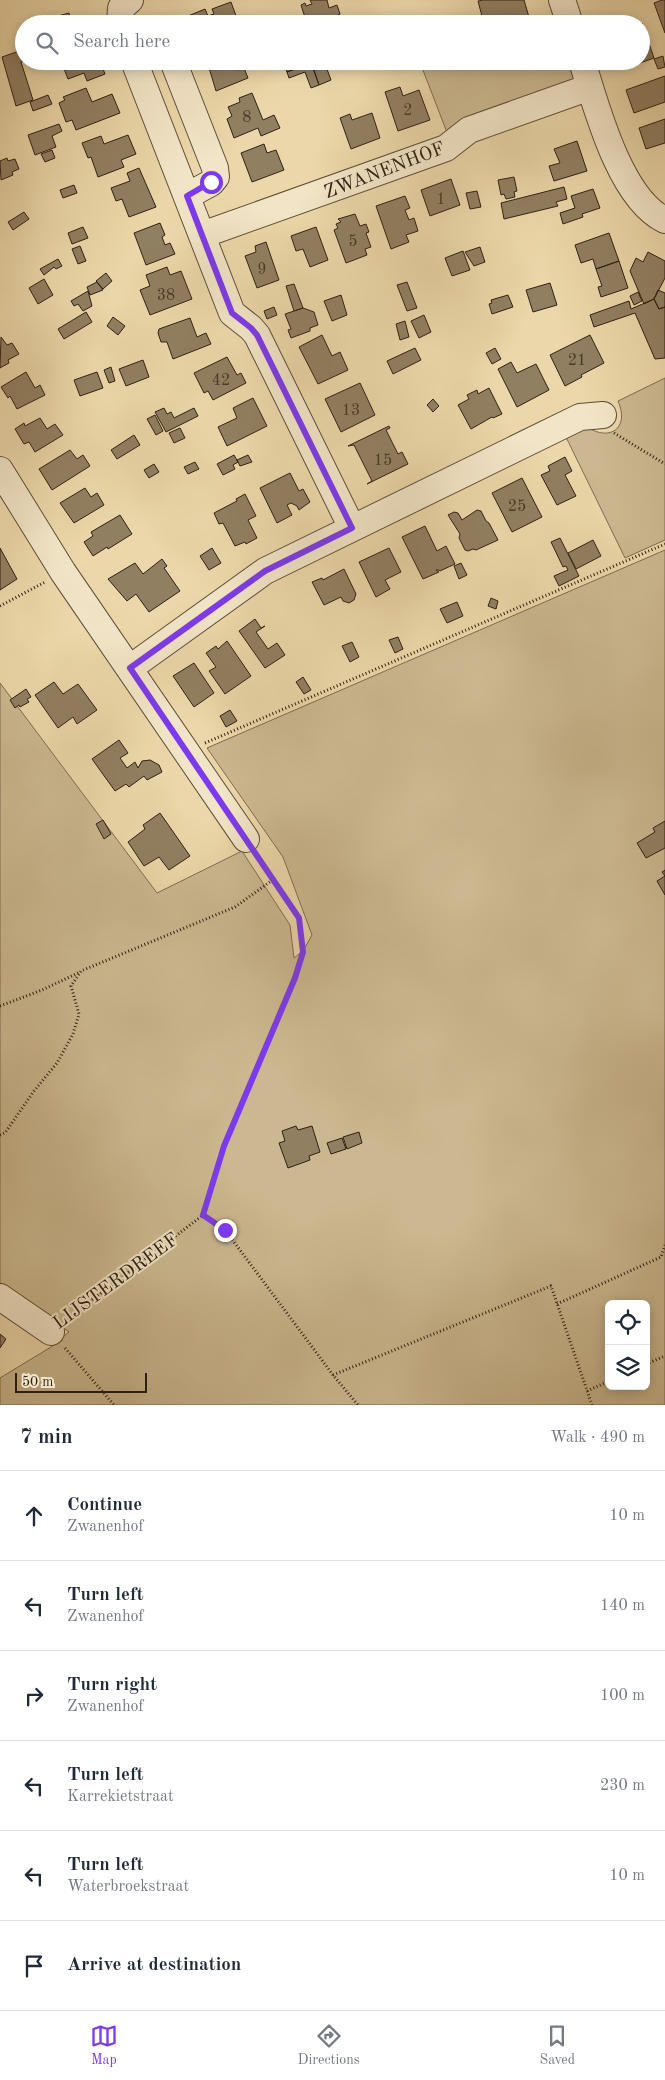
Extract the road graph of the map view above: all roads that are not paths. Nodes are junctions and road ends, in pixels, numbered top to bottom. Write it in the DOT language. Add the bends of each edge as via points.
graph roads {
  1 [pos="130,0"];
  2 [pos="121,15"];
  3 [pos="138,70"];
  4 [pos="177,70"];
  5 [pos="585,70"];
  6 [pos="590,87"];
  7 [pos="187,196"];
  8 [pos="665,220"];
  9 [pos="202,235"];
  10 [pos="603,415"];
  11 [pos="0,470"];
  12 [pos="352,528"];
  13 [pos="130,668"];
  14 [pos="246,839"];
  15 [pos="0,1297"];
  16 [pos="51,1332"];
  1 -- 2 [label="street" via="121,8"];
  3 -- 7 [label="street"];
  4 -- 7 [label="street" via="216,177"];
  5 -- 6 [label="street"];
  6 -- 8 [label="street" via="627,182 644,204"];
  6 -- 9 [label="street, ZWANENHOF" via="469,130 446,148"];
  7 -- 9 [label="street"];
  9 -- 12 [label="street" via="232,313 257,335"];
  10 -- 12 [label="street" via="580,417"];
  11 -- 13 [label="street" via="63,572"];
  12 -- 13 [label="street" via="265,571"];
  13 -- 14 [label="street"];
  15 -- 16 [label="street, LIJSTERDREEF"];
}
